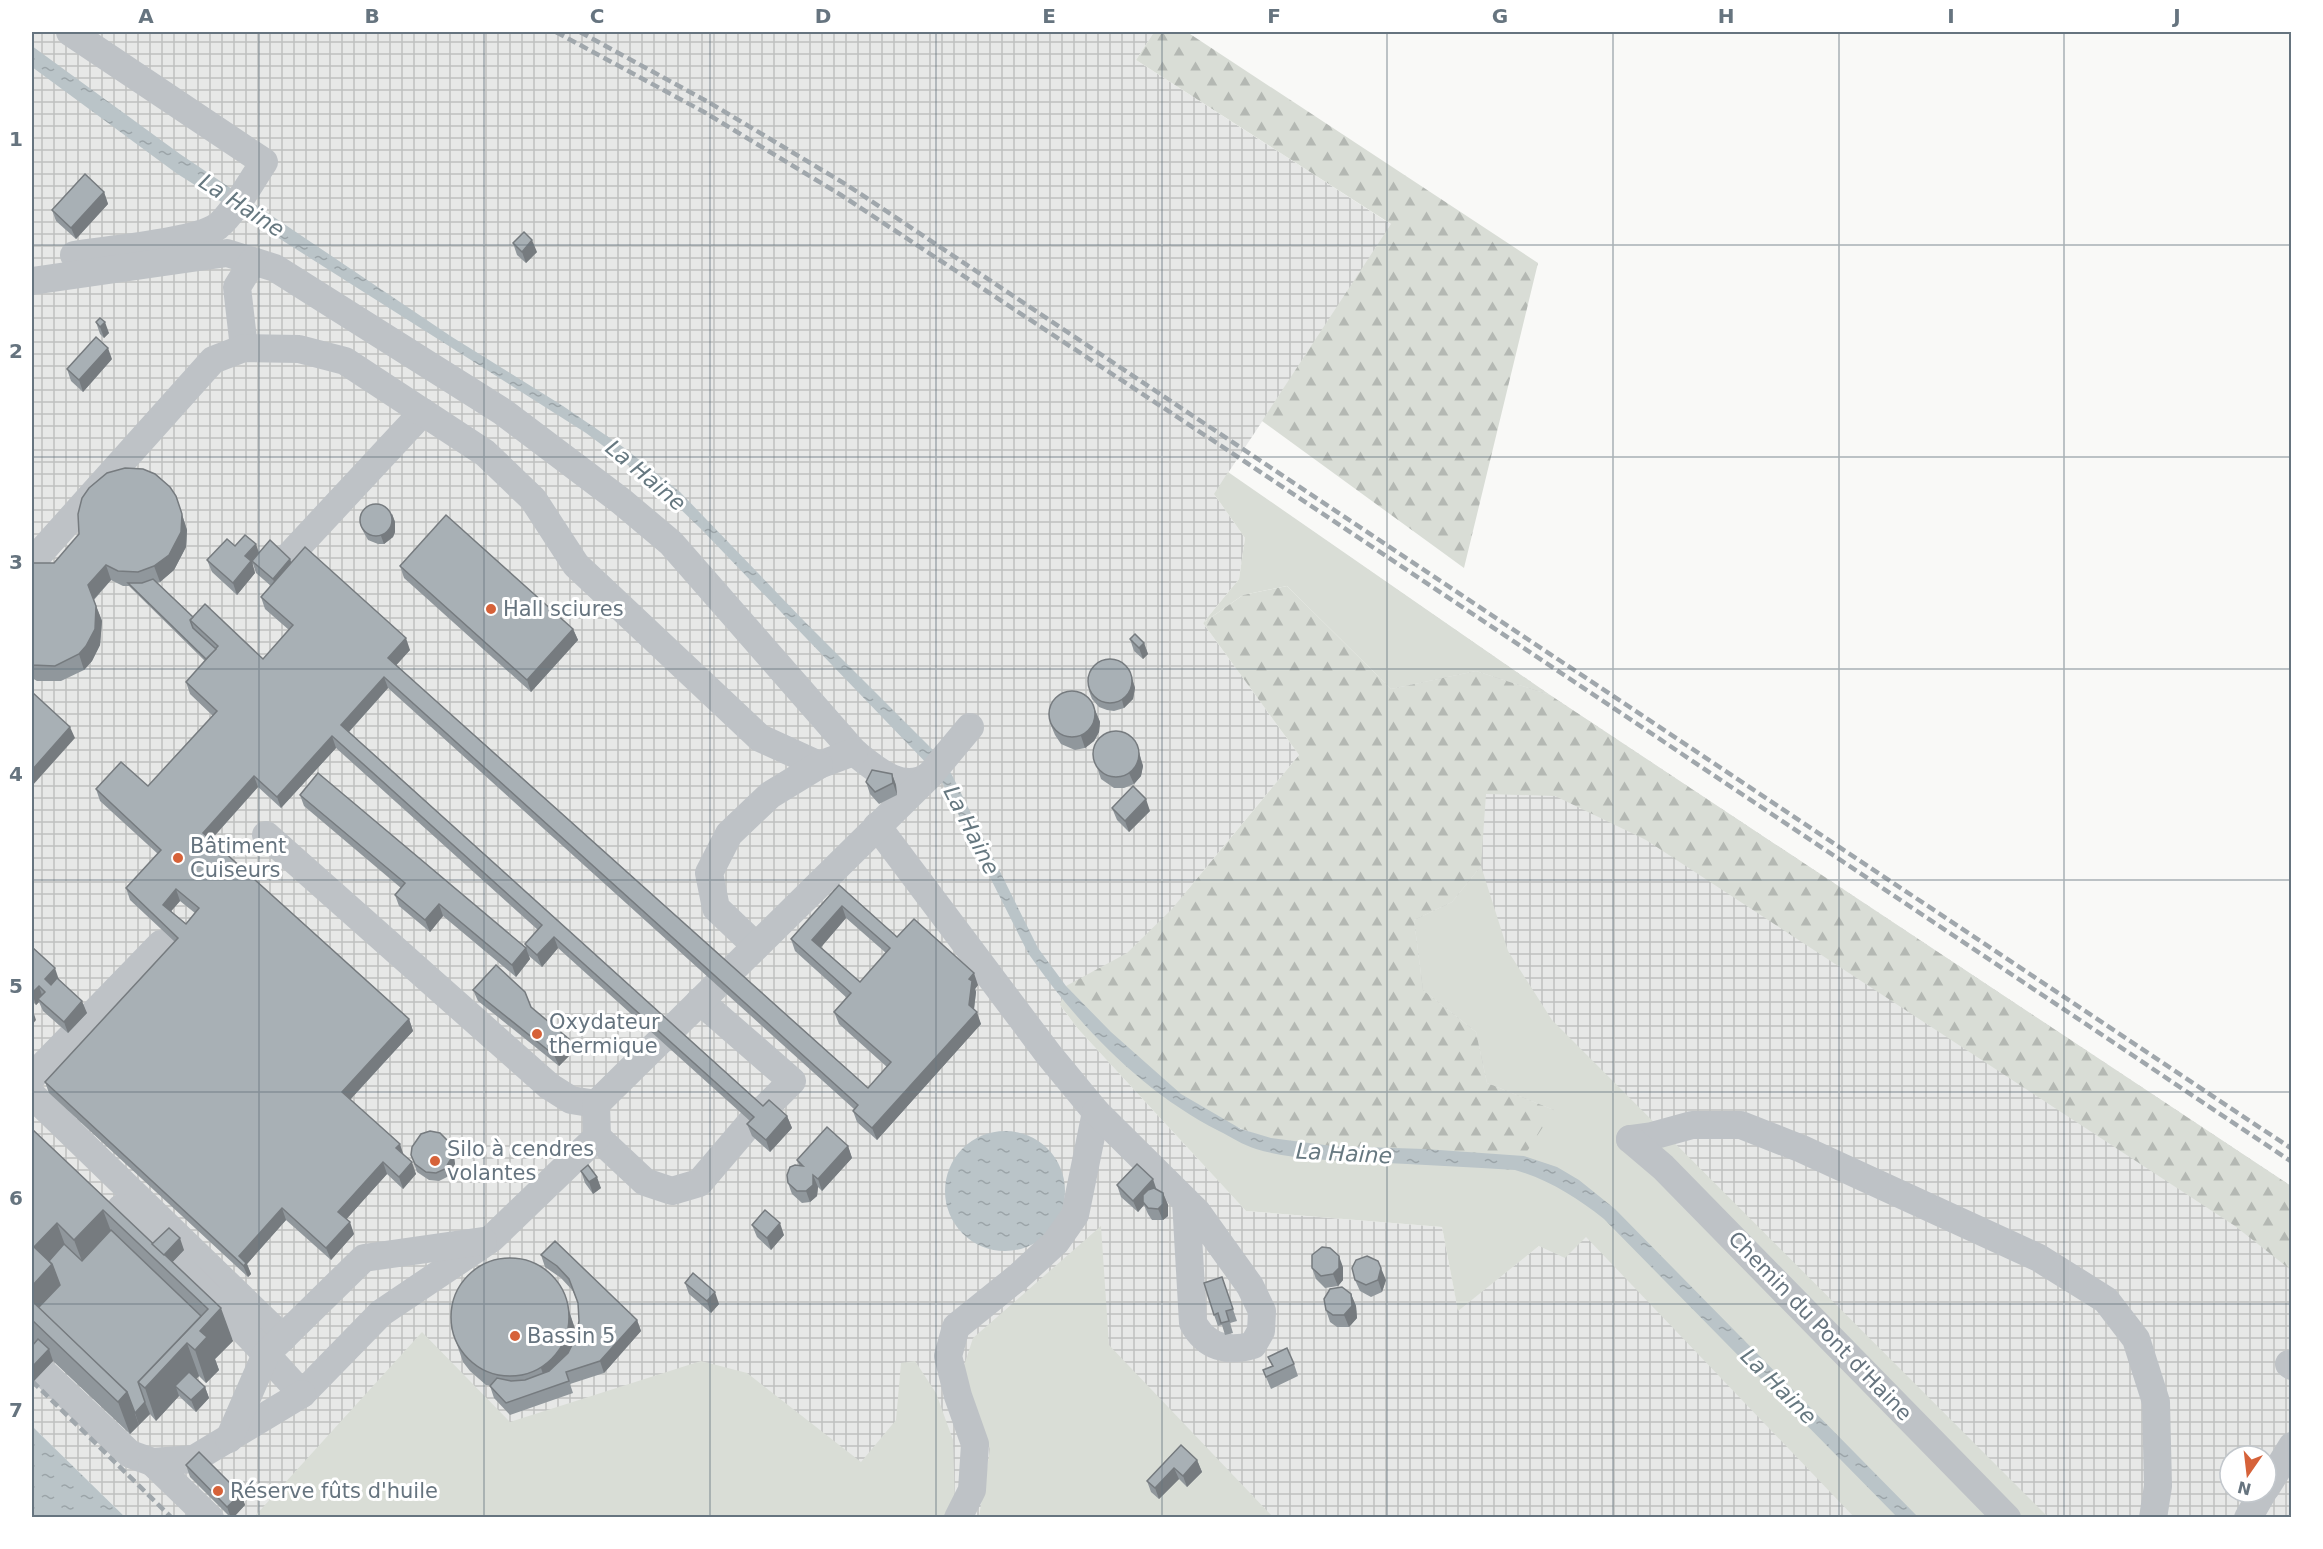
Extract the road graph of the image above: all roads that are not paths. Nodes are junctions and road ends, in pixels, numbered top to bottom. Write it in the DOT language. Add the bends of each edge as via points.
graph roads {
  1 [pos="70,32"];
  2 [pos="32,261"];
  3 [pos="253,261"];
  4 [pos="32,281"];
  5 [pos="244,348"];
  6 [pos="423,412"];
  7 [pos="290,555"];
  8 [pos="32,562"];
  9 [pos="970,727"];
  10 [pos="854,752"];
  11 [pos="819,765"];
  12 [pos="938,765"];
  13 [pos="877,826"];
  14 [pos="266,835"];
  15 [pos="161,944"];
  16 [pos="756,946"];
  17 [pos="700,1001"];
  18 [pos="32,1077"];
  19 [pos="32,1095"];
  20 [pos="596,1104"];
  21 [pos="1096,1112"];
  22 [pos="32,1121"];
  23 [pos="597,1137"];
  24 [pos="1186,1201"];
  25 [pos="93,1202"];
  26 [pos="491,1239"];
  27 [pos="164,1259"];
  28 [pos="275,1346"];
  29 [pos="35,1364"];
  30 [pos="302,1394"];
  31 [pos="229,1439"];
  32 [pos="2292,1446"];
  33 [pos="152,1462"];
  34 [pos="2278,1469"];
  35 [pos="2256,1504"];
  36 [pos="210,1518"];
  37 [pos="958,1518"];
  38 [pos="2007,1518"];
  39 [pos="2153,1518"];
  40 [pos="2248,1518"];
  1 -- 2 [label="street" via="264,162 225,218 200,235"];
  3 -- 4 [label="street" via="226,253"];
  3 -- 5 [label="street" via="237,287"];
  3 -- 10 [label="street" via="275,268 503,412 621,501 671,543"];
  5 -- 6 [label="street" via="299,349 345,361"];
  5 -- 8 [label="street" via="213,360"];
  6 -- 7 [label="street"];
  6 -- 11 [label="street" via="493,460 533,499 576,565 760,738"];
  9 -- 12 [label="street"];
  10 -- 11 [label="street"];
  10 -- 12 [label="street" via="885,776 907,782 925,778"];
  11 -- 16 [label="street" via="770,795 729,834 709,873 716,908"];
  12 -- 13 [label="street"];
  13 -- 16 [label="street"];
  13 -- 21 [label="street"];
  14 -- 20 [label="street" via="549,1086 571,1100"];
  15 -- 18 [label="street"];
  16 -- 17 [label="street"];
  17 -- 20 [label="street"];
  17 -- 23 [label="street" via="792,1081 699,1183 672,1191 645,1182"];
  19 -- 28 [label="street"];
  20 -- 23 [label="street"];
  21 -- 24 [label="street"];
  21 -- 37 [label="street" via="1075,1215 1056,1242 956,1327 948,1356 975,1444 972,1490"];
  22 -- 27 [label="street"];
  23 -- 26 [label="street"];
  24 -- 24 [label="street" via="1250,1286 1262,1311 1261,1331 1253,1345 1238,1350 1222,1347 1207,1341 1192,1323"];
  25 -- 27 [label="street"];
  26 -- 28 [label="street" via="364,1258"];
  26 -- 30 [label="street" via="381,1313"];
  27 -- 28 [label="street"];
  28 -- 30 [label="street"];
  28 -- 31 [label="street"];
  29 -- 33 [label="street" via="130,1454"];
  30 -- 31 [label="street"];
  31 -- 33 [label="street" via="194,1459"];
  32 -- 34 [label="street"];
  33 -- 36 [label="street"];
  35 -- 40 [label="street"];
  38 -- 39 [label="street, Chemin du Pont d'Haine" via="1671,1175 1630,1139 1692,1125 1741,1125 2039,1258 2106,1300 2136,1339 2156,1402 2158,1485"];
}
